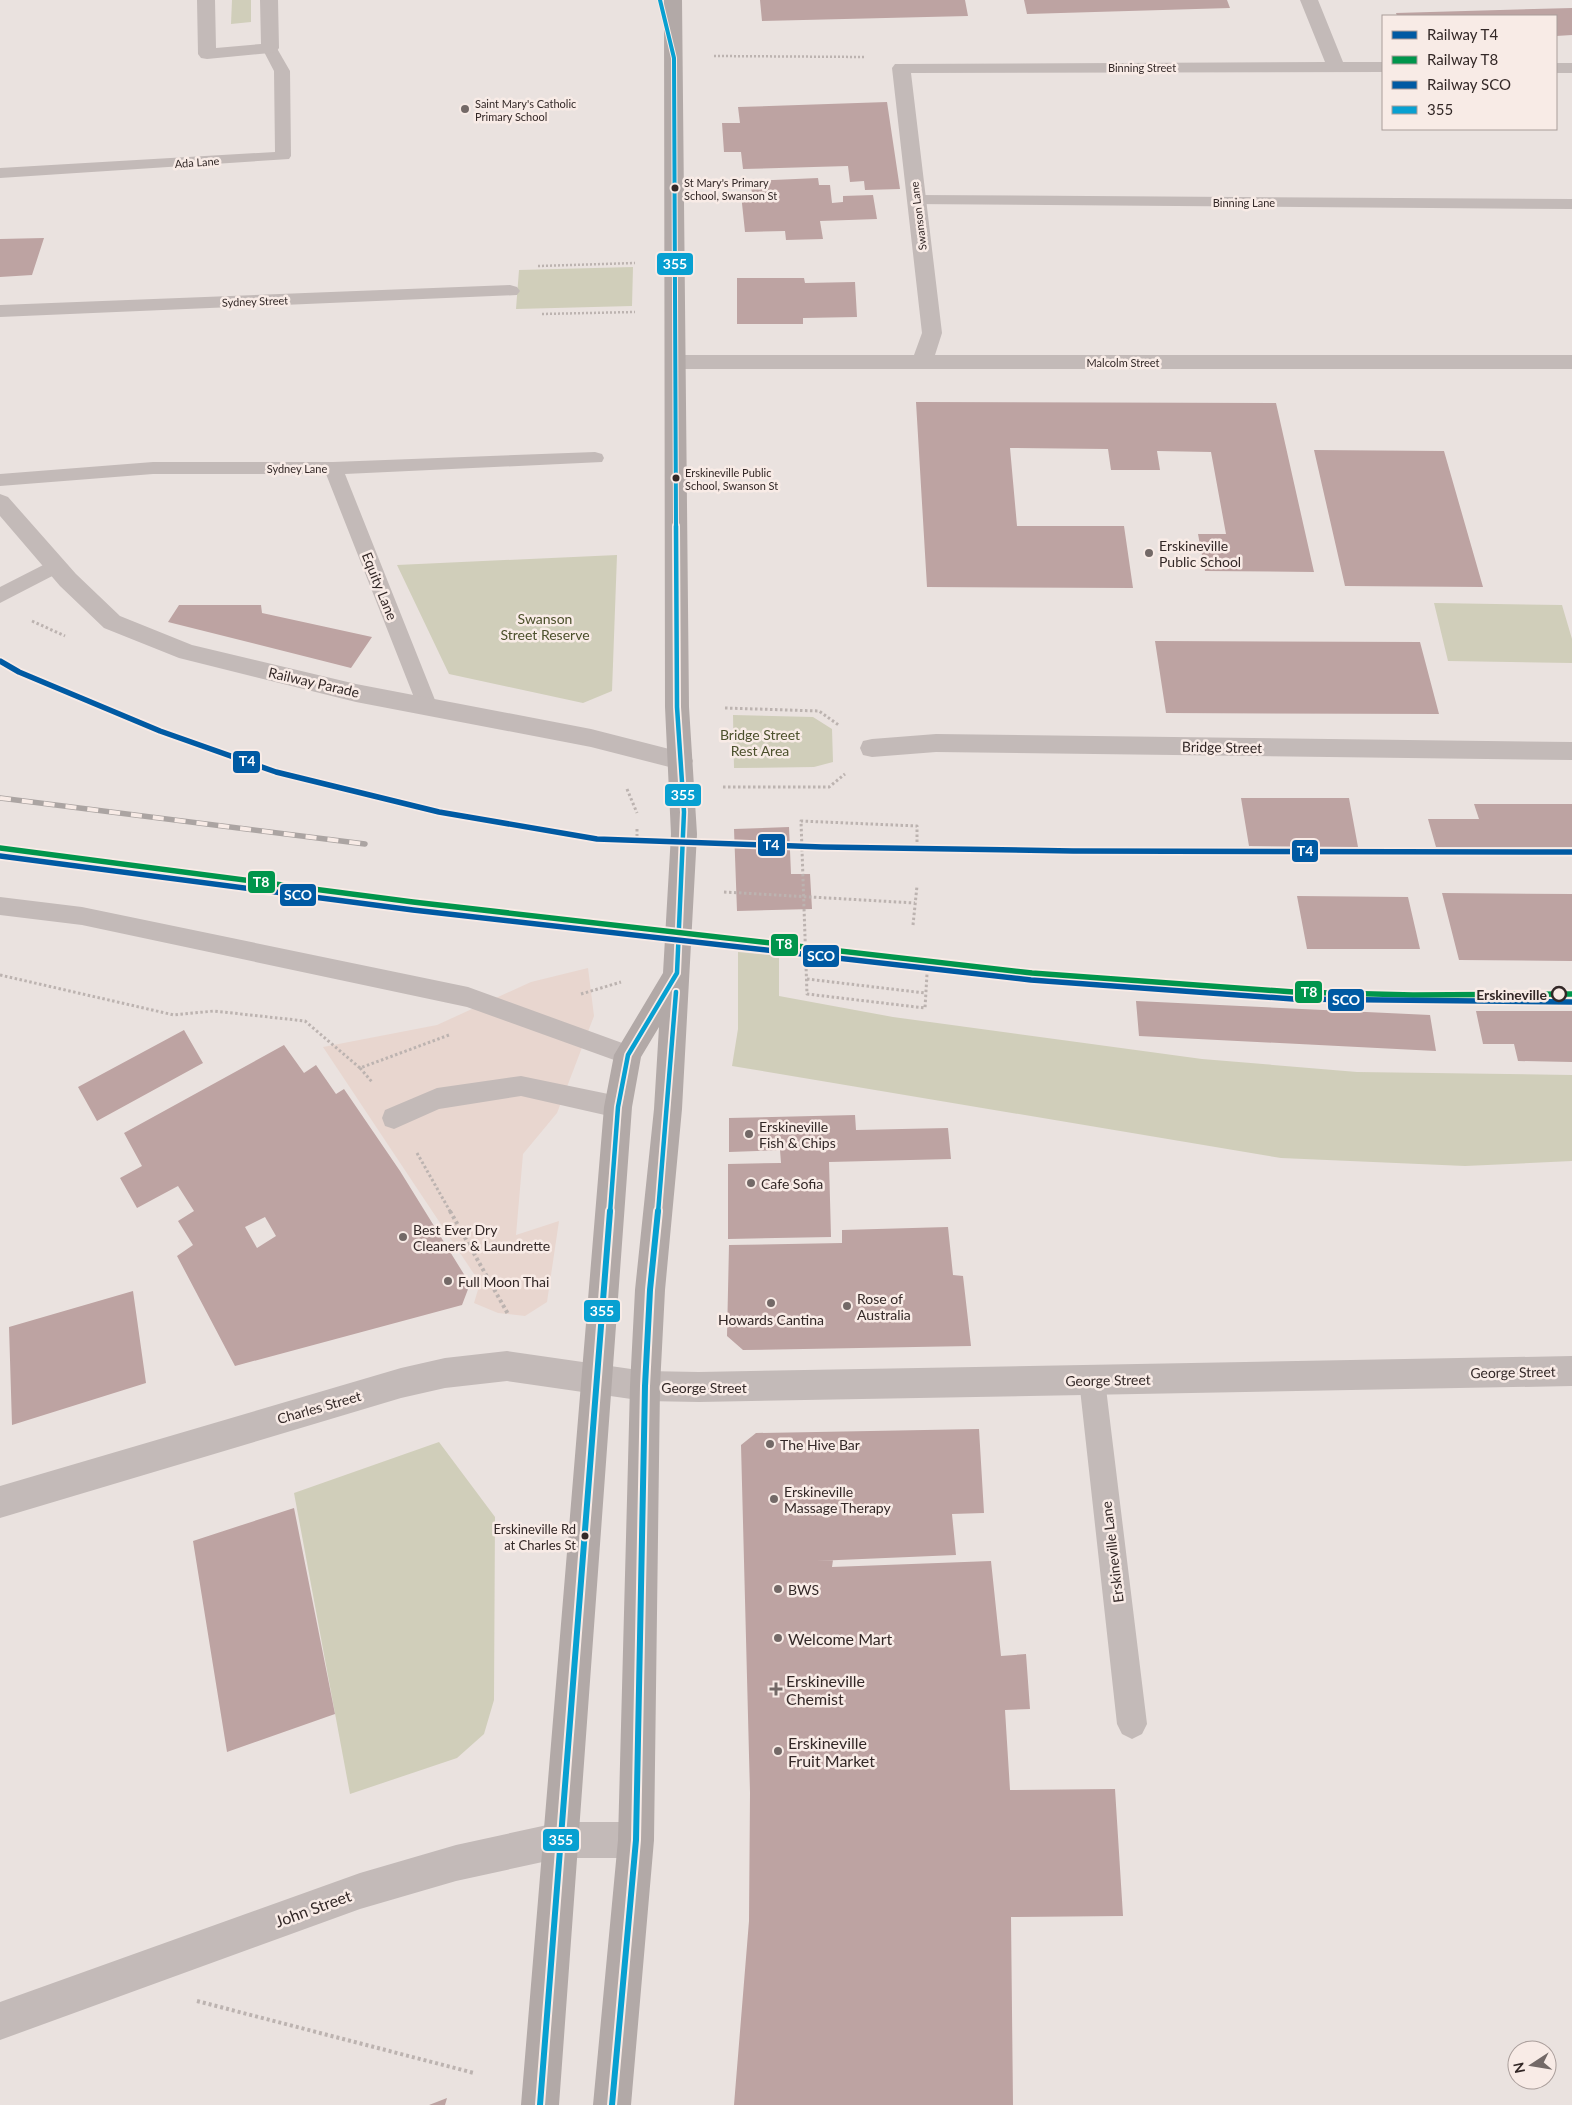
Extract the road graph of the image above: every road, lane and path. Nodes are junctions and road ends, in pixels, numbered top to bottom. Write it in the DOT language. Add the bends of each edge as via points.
graph roads {
  1 [pos="206,0"];
  2 [pos="269,0"];
  3 [pos="660,0"];
  4 [pos="673,0"];
  5 [pos="1309,0"];
  6 [pos="270,48"];
  7 [pos="712,56"];
  8 [pos="674,58"];
  9 [pos="1336,67"];
  10 [pos="1382,67"];
  11 [pos="901,68"];
  12 [pos="1557,68"];
  13 [pos="1572,68"];
  14 [pos="0,173"];
  15 [pos="916,200"];
  16 [pos="1572,204"];
  17 [pos="639,262"];
  18 [pos="510,291"];
  19 [pos="0,311"];
  20 [pos="638,312"];
  21 [pos="675,362"];
  22 [pos="922,362"];
  23 [pos="1572,362"];
  24 [pos="595,458"];
  25 [pos="333,468"];
  26 [pos="0,480"];
  27 [pos="0,502"];
  28 [pos="56,566"];
  29 [pos="0,596"];
  30 [pos="427,705"];
  31 [pos="725,708"];
  32 [pos="872,748"];
  33 [pos="1572,751"];
  34 [pos="681,761"];
  35 [pos="849,771"];
  36 [pos="723,786"];
  37 [pos="917,842"];
  38 [pos="917,886"];
  39 [pos="723,892"];
  40 [pos="803,896"];
  41 [pos="915,903"];
  42 [pos="0,906"];
  43 [pos="913,925"];
  44 [pos="677,973"];
  45 [pos="927,974"];
  46 [pos="0,975"];
  47 [pos="628,976"];
  48 [pos="807,979"];
  49 [pos="925,993"];
  50 [pos="512,1012"];
  51 [pos="628,1055"];
  52 [pos="618,1107"];
  53 [pos="394,1118"];
  54 [pos="416,1152"];
  55 [pos="508,1314"];
  56 [pos="1572,1371"];
  57 [pos="597,1380"];
  58 [pos="1092,1380"];
  59 [pos="645,1386"];
  60 [pos="0,1502"];
  61 [pos="1132,1724"];
  62 [pos="560,1840"];
  63 [pos="636,1840"];
  64 [pos="190,2000"];
  65 [pos="0,2021"];
  66 [pos="474,2073"];
  67 [pos="540,2105"];
  68 [pos="612,2105"];
  1 -- 6 [label="street" via="207,54"];
  2 -- 6 [label="street"];
  3 -- 8 [label="main road"];
  4 -- 8 [label="main road"];
  5 -- 9 [label="street"];
  6 -- 14 [label="lane, Ada Lane" via="282,71 284,156"];
  7 -- 11 [label="path" via="879,57"];
  8 -- 21 [label="main road"];
  9 -- 10 [label="street, Binning Street"];
  9 -- 11 [label="street, Binning Street"];
  11 -- 15 [label="street, Swanson Lane"];
  12 -- 13 [label="street"];
  15 -- 16 [label="lane, Binning Lane"];
  15 -- 22 [label="street, Swanson Lane" via="932,333"];
  17 -- 18 [label="path" via="512,266"];
  18 -- 19 [label="street, Sydney Street"];
  18 -- 20 [label="path" via="510,315"];
  21 -- 22 [label="street, Malcolm Street"];
  21 -- 34 [label="main road"];
  22 -- 23 [label="street, Malcolm Street"];
  24 -- 25 [label="lane, Sydney Lane"];
  25 -- 26 [label="lane, Sydney Lane" via="153,468"];
  25 -- 30 [label="lane, Equity Lane"];
  27 -- 28 [label="street, Railway Parade"];
  28 -- 29 [label="lane"];
  28 -- 30 [label="street, Railway Parade" via="112,622 187,652 356,693"];
  30 -- 34 [label="street, Railway Parade" via="591,738"];
  31 -- 32 [label="path" via="818,711"];
  32 -- 33 [label="street, Bridge Street" via="936,743"];
  34 -- 44 [label="main road" via="684,824"];
  35 -- 36 [label="path" via="829,787"];
  37 -- 40 [label="path" via="917,826 801,822"];
  38 -- 41 [label="path"];
  39 -- 40 [label="path"];
  40 -- 41 [label="path"];
  40 -- 48 [label="path"];
  41 -- 43 [label="path"];
  42 -- 50 [label="lane" via="111,922 468,997"];
  44 -- 51 [label="main road"];
  44 -- 59 [label="main road"];
  45 -- 49 [label="path"];
  46 -- 50 [label="path" via="174,1015 214,1011 305,1022 360,1068"];
  47 -- 50 [label="path" via="621,982"];
  48 -- 49 [label="path"];
  48 -- 49 [label="path" via="807,994 907,1006 925,1008"];
  50 -- 51 [label="lane"];
  51 -- 52 [label="main road"];
  52 -- 53 [label="lane" via="521,1086 437,1099"];
  52 -- 57 [label="main road"];
  54 -- 55 [label="path"];
  56 -- 58 [label="street, George Street"];
  57 -- 59 [label="street, Charles Street"];
  57 -- 60 [label="street, Charles Street" via="507,1366 445,1373 401,1382"];
  57 -- 62 [label="main road"];
  58 -- 59 [label="street, George Street"];
  58 -- 61 [label="lane, Erskineville Lane"];
  59 -- 63 [label="main road"];
  62 -- 63 [label="street, John Street"];
  62 -- 65 [label="street, John Street" via="456,1863 360,1892"];
  62 -- 67 [label="main road"];
  63 -- 68 [label="main road"];
  64 -- 66 [label="path"];
}
